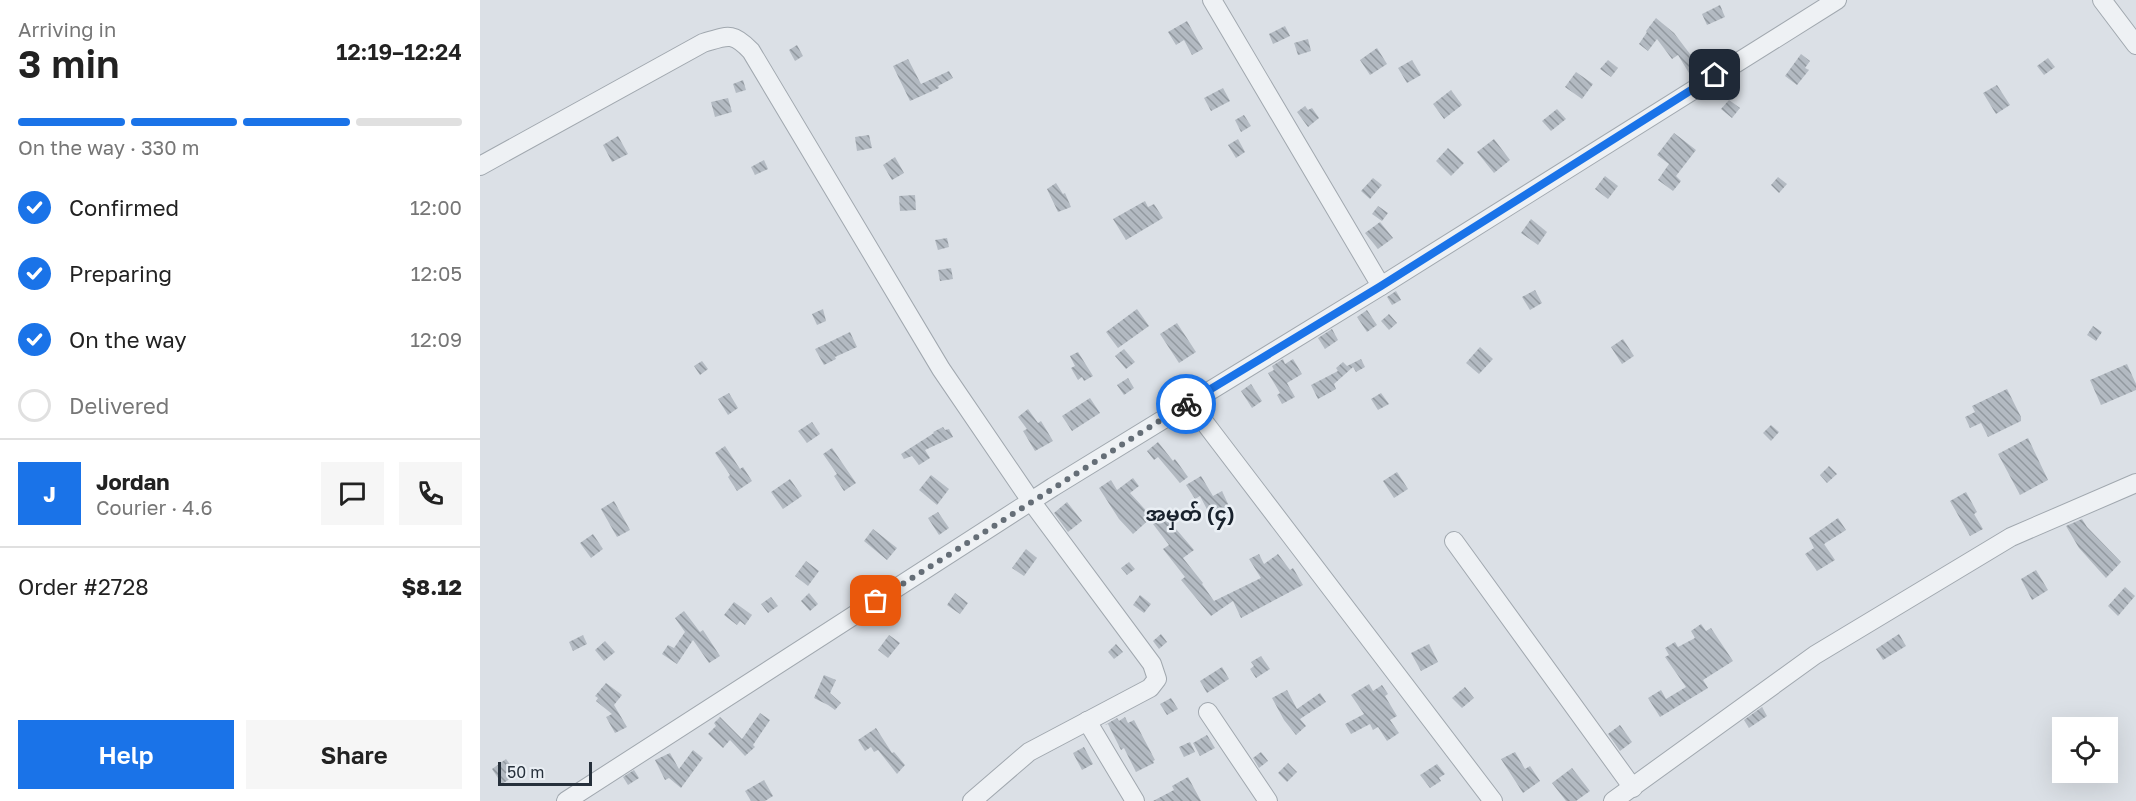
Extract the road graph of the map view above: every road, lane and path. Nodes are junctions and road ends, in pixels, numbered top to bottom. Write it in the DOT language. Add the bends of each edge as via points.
graph roads {
  1 [pos="1212,0"];
  2 [pos="1837,0"];
  3 [pos="2102,0"];
  4 [pos="2136,45"];
  5 [pos="480,166"];
  6 [pos="1381,286"];
  7 [pos="1189,402"];
  8 [pos="2136,483"];
  9 [pos="1031,501"];
  10 [pos="1454,541"];
  11 [pos="1208,712"];
  12 [pos="1088,721"];
  13 [pos="1633,788"];
  14 [pos="566,801"];
  15 [pos="972,801"];
  16 [pos="1135,801"];
  17 [pos="1268,801"];
  18 [pos="1493,801"];
  19 [pos="1613,801"];
  1 -- 6 [label="street"];
  2 -- 6 [label="street"];
  3 -- 4 [label="street"];
  5 -- 9 [label="street" via="703,43 729,36 739,38 751,51 941,369"];
  6 -- 7 [label="street"];
  7 -- 9 [label="street"];
  7 -- 18 [label="street"];
  8 -- 13 [label="street" via="2011,537 1825,649"];
  9 -- 12 [label="street" via="1152,664 1157,679 1150,688"];
  9 -- 14 [label="street"];
  10 -- 13 [label="street"];
  11 -- 17 [label="street"];
  12 -- 15 [label="street" via="1029,752"];
  12 -- 16 [label="street"];
  13 -- 19 [label="street"];
}
